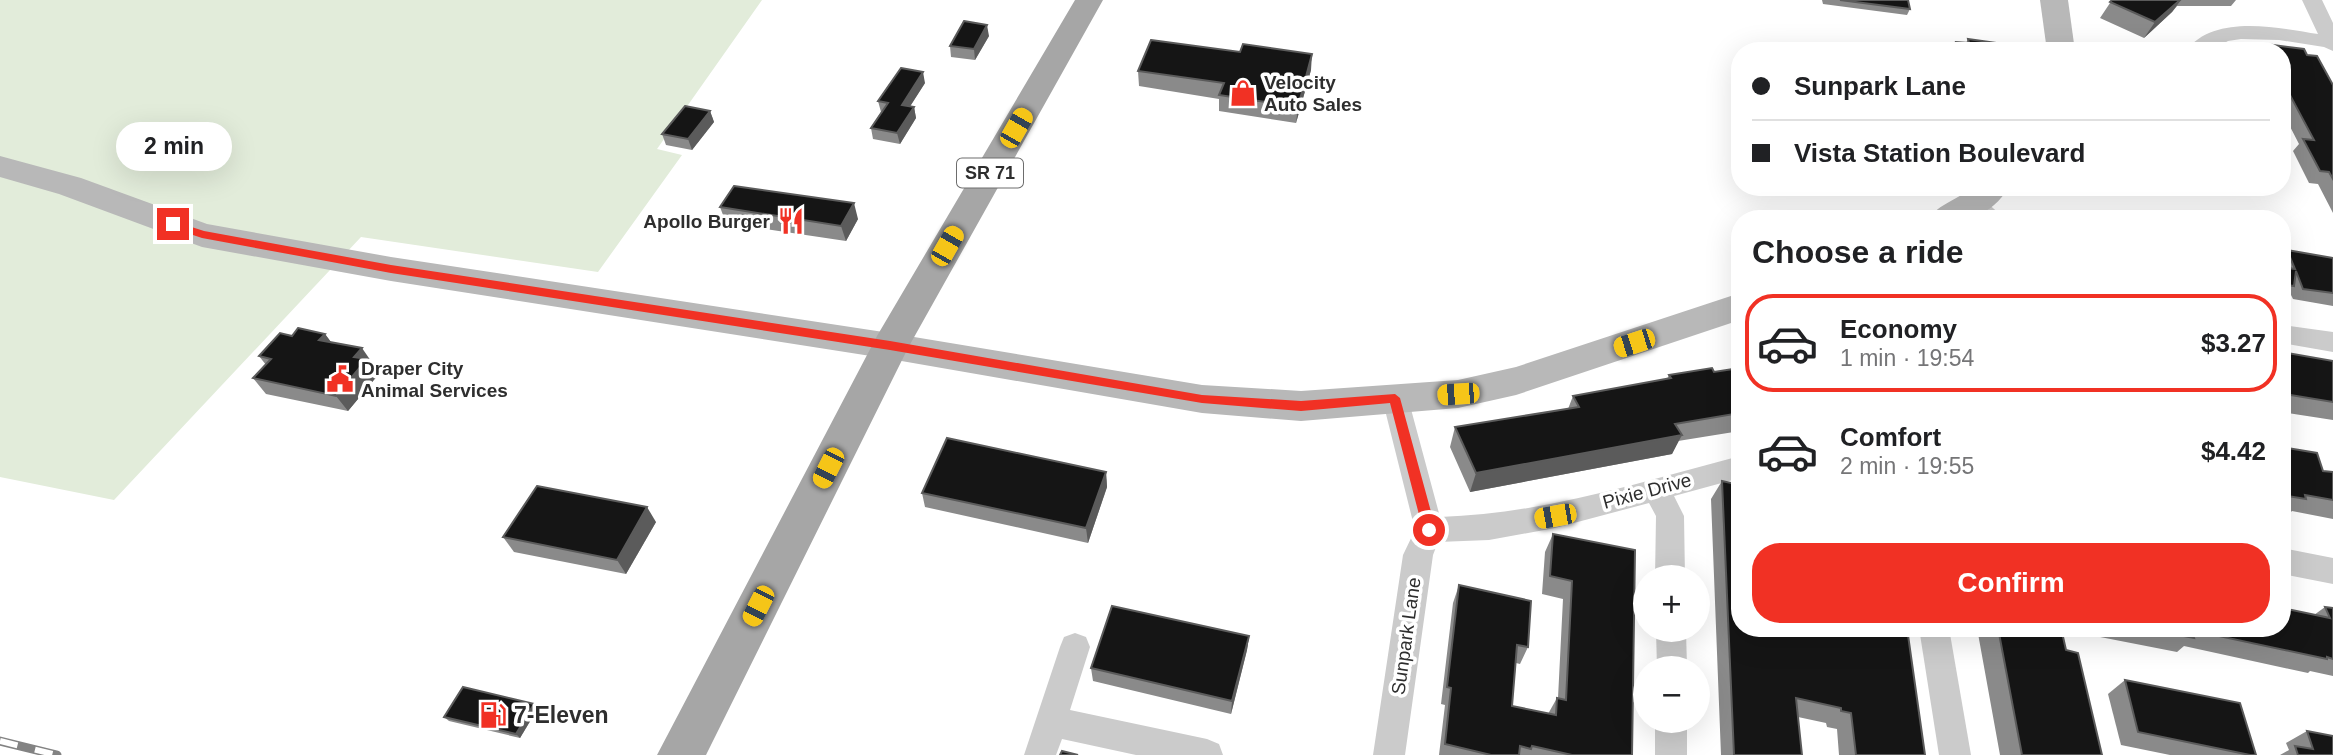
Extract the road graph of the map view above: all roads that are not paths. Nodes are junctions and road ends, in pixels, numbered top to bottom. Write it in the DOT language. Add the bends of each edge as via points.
graph roads {
  1 [pos="1089,0"];
  2 [pos="2054,0"];
  3 [pos="2312,0"];
  4 [pos="2060,42"];
  5 [pos="2203,42"];
  6 [pos="2332,44"];
  7 [pos="0,166"];
  8 [pos="1987,203"];
  9 [pos="1969,210"];
  10 [pos="1731,309"];
  11 [pos="2291,335"];
  12 [pos="2333,342"];
  13 [pos="890,346"];
  14 [pos="1395,398"];
  15 [pos="1731,469"];
  16 [pos="1655,488"];
  17 [pos="1429,530"];
  18 [pos="2291,563"];
  19 [pos="1670,565"];
  20 [pos="2333,571"];
  21 [pos="1935,637"];
  22 [pos="1074,647"];
  23 [pos="1050,722"];
  24 [pos="1671,733"];
  25 [pos="681,755"];
  26 [pos="1040,755"];
  27 [pos="1207,755"];
  28 [pos="1389,755"];
  29 [pos="1671,755"];
  30 [pos="1955,755"];
  1 -- 13 [label="main road, SR 71"];
  2 -- 4 [label="street"];
  3 -- 6 [label="street"];
  5 -- 6 [label="street" via="2227,34 2258,33"];
  7 -- 13 [label="street" via="70,186 202,235"];
  8 -- 9 [label="street"];
  10 -- 14 [label="street" via="1516,381 1458,394"];
  11 -- 12 [label="street"];
  13 -- 14 [label="street" via="1202,399 1301,406"];
  13 -- 25 [label="main road, SR 71"];
  14 -- 17 [label="street"];
  15 -- 16 [label="street, Pixie Drive"];
  16 -- 17 [label="street, Pixie Drive" via="1529,521"];
  16 -- 19 [label="street" via="1670,516"];
  17 -- 28 [label="street, Sunpark Lane" via="1418,555"];
  18 -- 20 [label="street"];
  21 -- 30 [label="street"];
  22 -- 23 [label="street"];
  23 -- 26 [label="street"];
  23 -- 27 [label="street"];
  24 -- 29 [label="street"];
}
